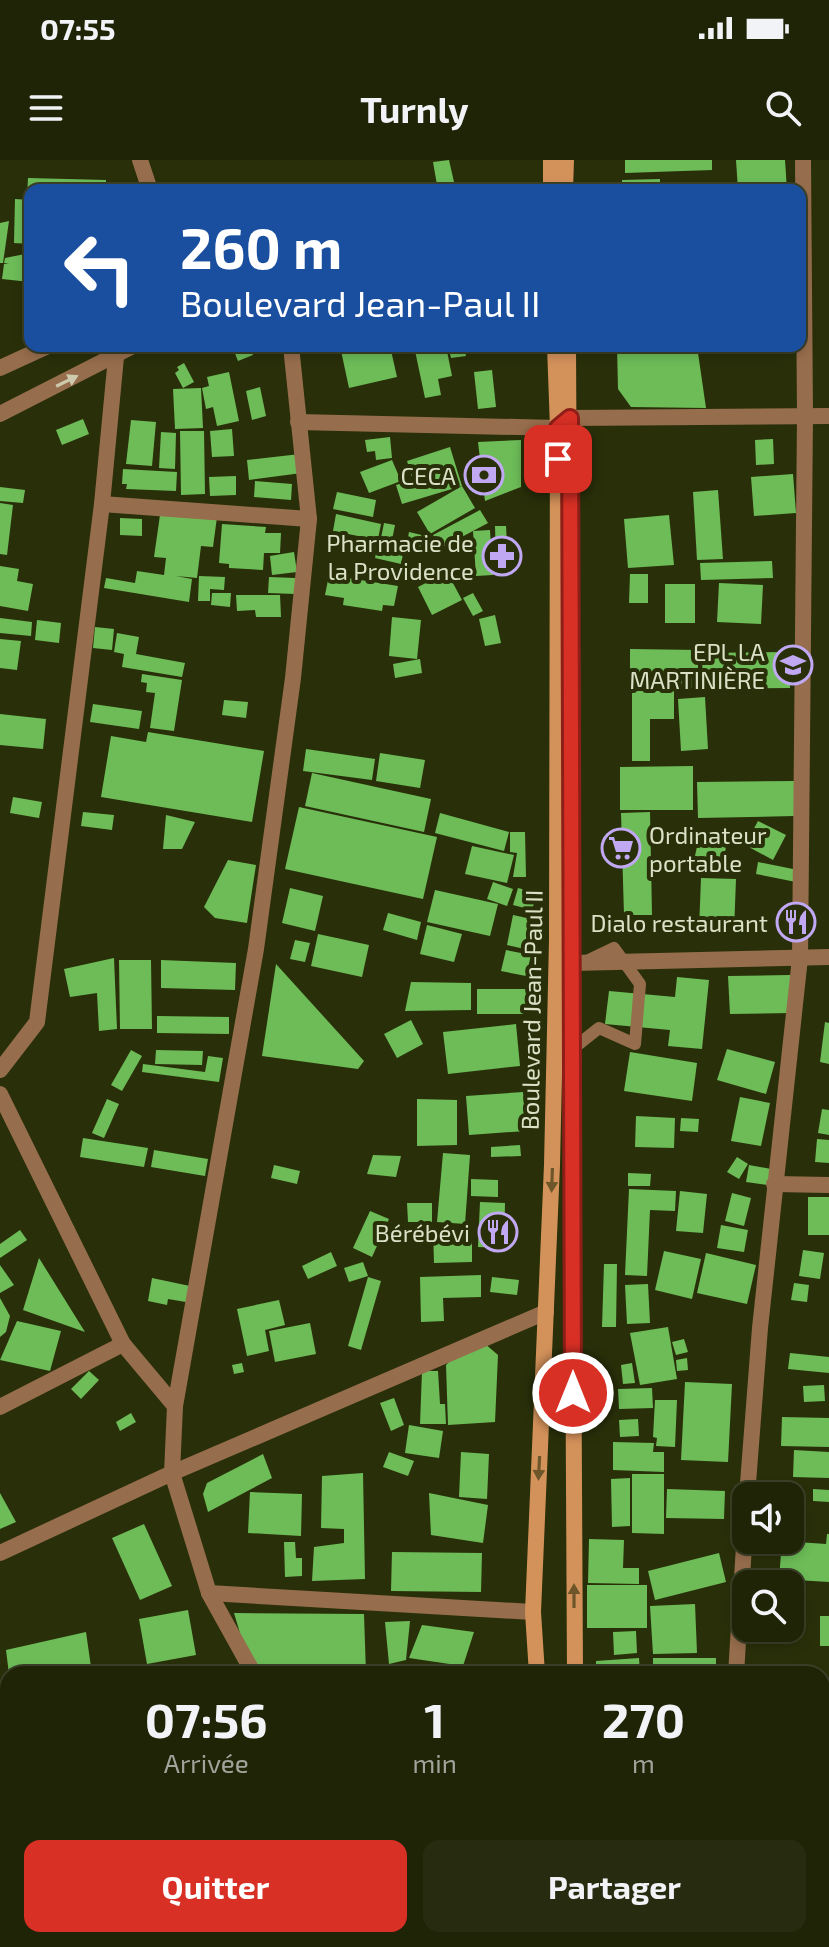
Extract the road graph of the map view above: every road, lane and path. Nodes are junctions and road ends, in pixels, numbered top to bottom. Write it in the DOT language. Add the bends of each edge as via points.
graph roads {
  1 [pos="140,160"];
  2 [pos="551,160"];
  3 [pos="566,160"];
  4 [pos="803,160"];
  5 [pos="148,184"];
  6 [pos="551,184"];
  7 [pos="565,184"];
  8 [pos="803,184"];
  9 [pos="35,352"];
  10 [pos="124,352"];
  11 [pos="292,352"];
  12 [pos="556,352"];
  13 [pos="568,352"];
  14 [pos="804,352"];
  15 [pos="116,357"];
  16 [pos="0,368"];
  17 [pos="0,414"];
  18 [pos="805,416"];
  19 [pos="829,416"];
  20 [pos="298,422"];
  21 [pos="564,423"];
  22 [pos="102,504"];
  23 [pos="309,519"];
  24 [pos="829,957"];
  25 [pos="800,958"];
  26 [pos="572,966"];
  27 [pos="570,1051"];
  28 [pos="0,1070"];
  29 [pos="0,1094"];
  30 [pos="774,1184"];
  31 [pos="829,1185"];
  32 [pos="546,1312"];
  33 [pos="123,1344"];
  34 [pos="175,1406"];
  35 [pos="0,1407"];
  36 [pos="172,1473"];
  37 [pos="748,1482"];
  38 [pos="0,1553"];
  39 [pos="744,1554"];
  40 [pos="209,1593"];
  41 [pos="533,1612"];
  42 [pos="250,1666"];
  43 [pos="536,1666"];
  44 [pos="575,1666"];
  45 [pos="736,1666"];
  1 -- 5 [label="street"];
  2 -- 6 [label="main road"];
  3 -- 7 [label="main road"];
  4 -- 8 [label="street"];
  9 -- 16 [label="street"];
  10 -- 15 [label="street"];
  11 -- 20 [label="street"];
  12 -- 21 [label="main road, Boulevard Jean-Paul II"];
  13 -- 21 [label="main road, Boulevard Jean-Paul II"];
  14 -- 18 [label="street"];
  17 -- 15 [label="street, one-way"];
  15 -- 22 [label="street"];
  18 -- 19 [label="street"];
  18 -- 21 [label="street"];
  18 -- 25 [label="street"];
  20 -- 21 [label="street"];
  20 -- 23 [label="street"];
  21 -- 26 [label="main road, Boulevard Jean-Paul II"];
  21 -- 32 [label="main road, Boulevard Jean-Paul II, one-way"];
  22 -- 23 [label="street"];
  22 -- 28 [label="street" via="37,1022"];
  23 -- 34 [label="street" via="256,949"];
  24 -- 25 [label="street"];
  25 -- 26 [label="street"];
  25 -- 30 [label="street"];
  26 -- 27 [label="main road, Boulevard Jean-Paul II"];
  26 -- 27 [label="lane" via="614,948 640,984 635,1044 599,1028"];
  44 -- 27 [label="main road, Boulevard Jean-Paul II, one-way"];
  29 -- 33 [label="street"];
  30 -- 31 [label="street"];
  30 -- 37 [label="street"];
  32 -- 36 [label="street"];
  32 -- 41 [label="main road, Boulevard Jean-Paul II, one-way"];
  33 -- 34 [label="street"];
  33 -- 35 [label="street"];
  34 -- 36 [label="street"];
  36 -- 38 [label="street"];
  36 -- 40 [label="street"];
  39 -- 45 [label="street"];
  40 -- 41 [label="street"];
  40 -- 42 [label="street"];
  41 -- 43 [label="main road, Boulevard Jean-Paul II"];
}
